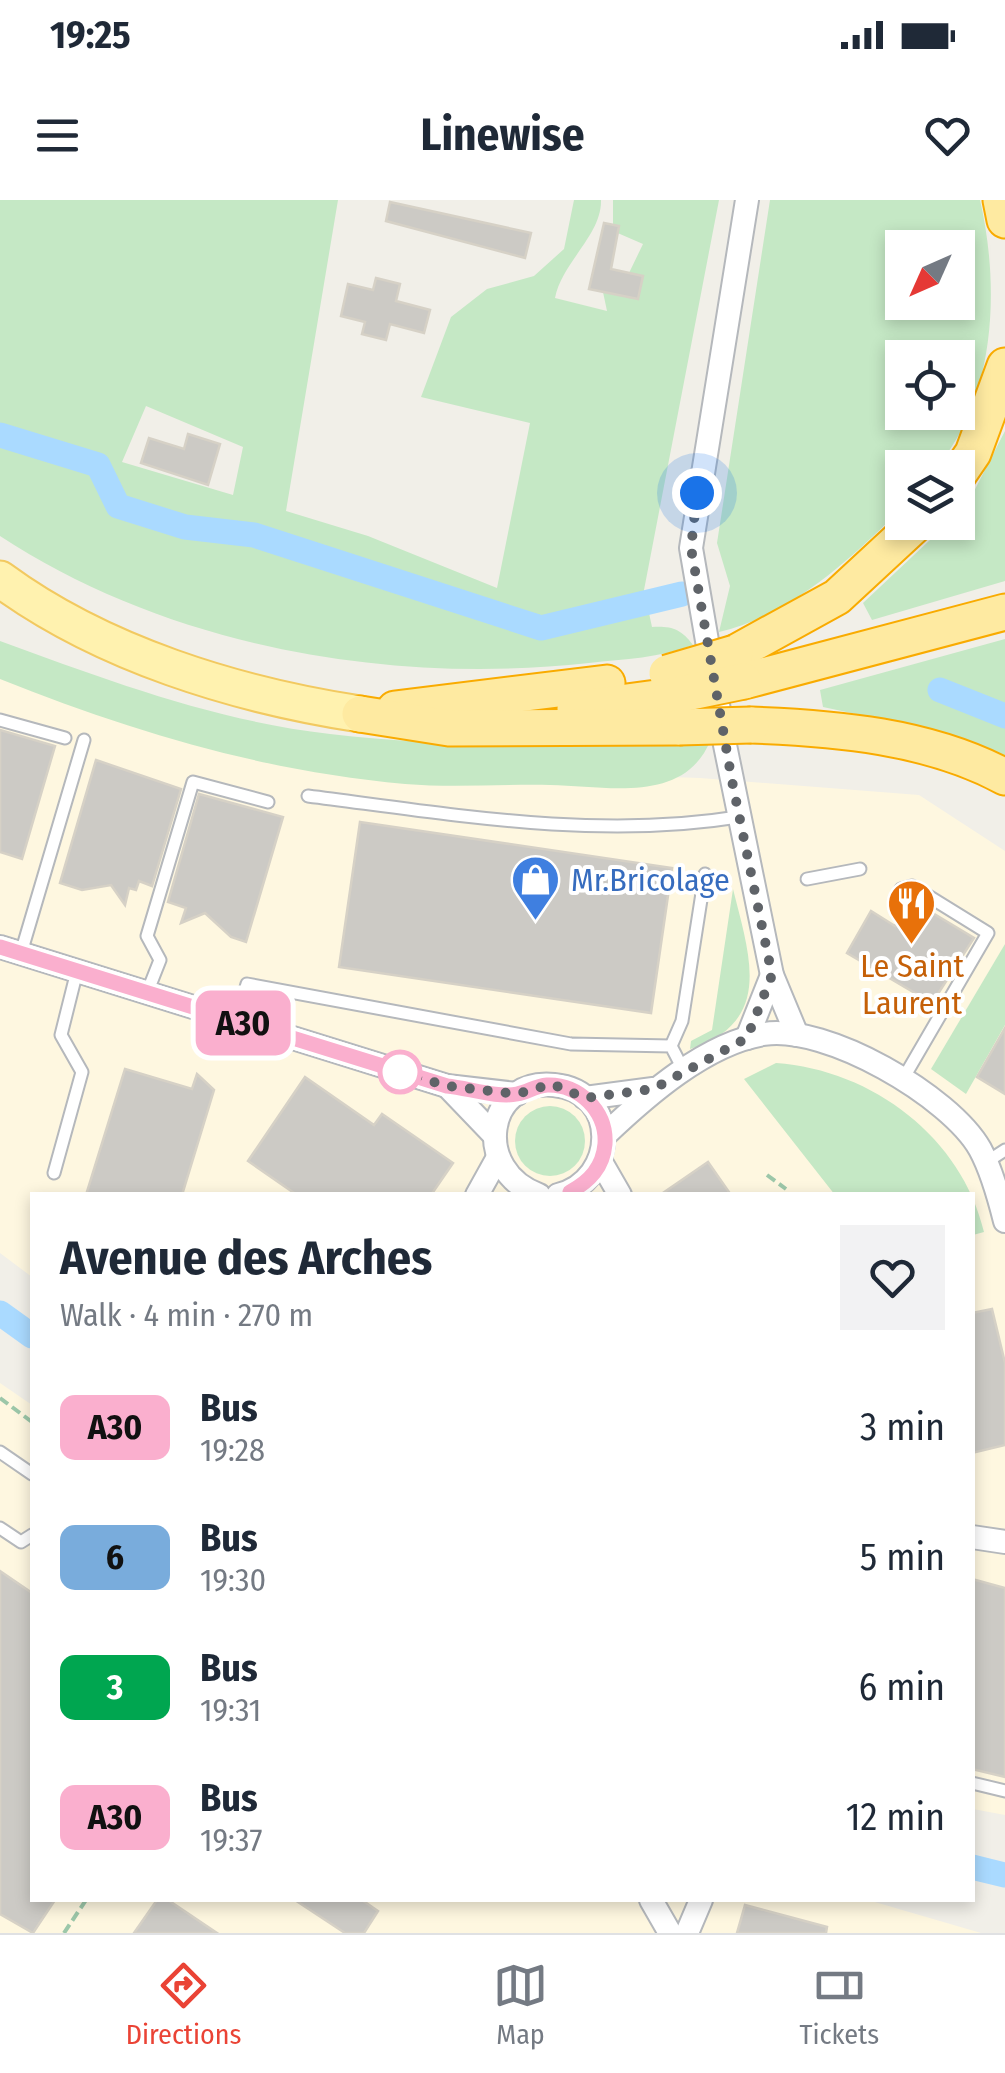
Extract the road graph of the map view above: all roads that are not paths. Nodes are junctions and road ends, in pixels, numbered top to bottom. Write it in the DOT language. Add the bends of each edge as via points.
graph roads {
  1 [pos="746,200"];
  2 [pos="1001,200"];
  3 [pos="1005,220"];
  4 [pos="1005,366"];
  5 [pos="973,450"];
  6 [pos="899,540"];
  7 [pos="0,579"];
  8 [pos="1005,612"];
  9 [pos="739,667"];
  10 [pos="672,699"];
  11 [pos="360,714"];
  12 [pos="0,720"];
  13 [pos="64,738"];
  14 [pos="84,740"];
  15 [pos="1005,777"];
  16 [pos="308,796"];
  17 [pos="268,802"];
  18 [pos="738,817"];
  19 [pos="860,870"];
  20 [pos="705,874"];
  21 [pos="806,879"];
  22 [pos="901,889"];
  23 [pos="10,950"];
  24 [pos="77,971"];
  25 [pos="772,975"];
  26 [pos="148,993"];
  27 [pos="236,1020"];
  28 [pos="797,1035"];
  29 [pos="747,1038"];
  30 [pos="672,1046"];
  31 [pos="684,1071"];
  32 [pos="903,1079"];
  33 [pos="447,1086"];
  34 [pos="653,1089"];
  35 [pos="517,1094"];
  36 [pos="585,1098"];
  37 [pos="605,1135"];
  38 [pos="495,1147"];
  39 [pos="995,1156"];
  40 [pos="601,1162"];
  41 [pos="54,1174"];
  42 [pos="478,1192"];
  43 [pos="521,1192"];
  44 [pos="571,1192"];
  45 [pos="618,1192"];
  46 [pos="1005,1221"];
  47 [pos="0,1452"];
  48 [pos="30,1473"];
  49 [pos="0,1528"];
  50 [pos="30,1536"];
  51 [pos="975,1537"];
  52 [pos="1005,1542"];
  53 [pos="975,1784"];
  54 [pos="1005,1791"];
  55 [pos="652,1902"];
  56 [pos="700,1902"];
  57 [pos="670,1933"];
  58 [pos="687,1933"];
  1 -- 18 [label="street" via="691,548"];
  2 -- 3 [label="highway"];
  4 -- 5 [label="highway"];
  6 -- 9 [label="highway" via="837,597"];
  7 -- 11 [label="main road" via="110,641 177,668"];
  8 -- 9 [label="highway"];
  9 -- 10 [label="highway, bridge"];
  10 -- 11 [label="highway" via="578,689"];
  10 -- 11 [label="highway" via="448,728"];
  10 -- 15 [label="highway, bridge" via="751,725 877,736"];
  12 -- 13 [label="lane"];
  14 -- 23 [label="lane"];
  16 -- 18 [label="lane" via="492,820 672,828"];
  17 -- 26 [label="lane" via="194,782 147,936 160,960"];
  18 -- 25 [label="street"];
  19 -- 21 [label="lane"];
  20 -- 30 [label="lane" via="682,1021"];
  22 -- 32 [label="lane" via="912,886 988,933"];
  23 -- 24 [label="street"];
  24 -- 26 [label="street"];
  24 -- 41 [label="lane" via="61,1035 82,1072"];
  25 -- 28 [label="street"];
  25 -- 29 [label="street"];
  26 -- 27 [label="street"];
  27 -- 30 [label="lane" via="247,984 570,1044"];
  27 -- 33 [label="street"];
  28 -- 29 [label="street"];
  28 -- 32 [label="street"];
  29 -- 31 [label="street"];
  30 -- 31 [label="lane"];
  31 -- 34 [label="street"];
  32 -- 39 [label="street"];
  33 -- 35 [label="street"];
  33 -- 38 [label="street"];
  34 -- 36 [label="street"];
  34 -- 37 [label="street"];
  35 -- 36 [label="street" via="552,1084"];
  35 -- 38 [label="street" via="498,1119"];
  36 -- 37 [label="street"];
  37 -- 40 [label="street"];
  38 -- 42 [label="street"];
  38 -- 43 [label="street" via="503,1171"];
  39 -- 46 [label="street"];
  40 -- 44 [label="street"];
  40 -- 45 [label="street"];
  47 -- 48 [label="lane"];
  49 -- 50 [label="lane" via="21,1542"];
  51 -- 52 [label="street"];
  53 -- 54 [label="lane"];
  55 -- 57 [label="street"];
  56 -- 58 [label="street"];
}
